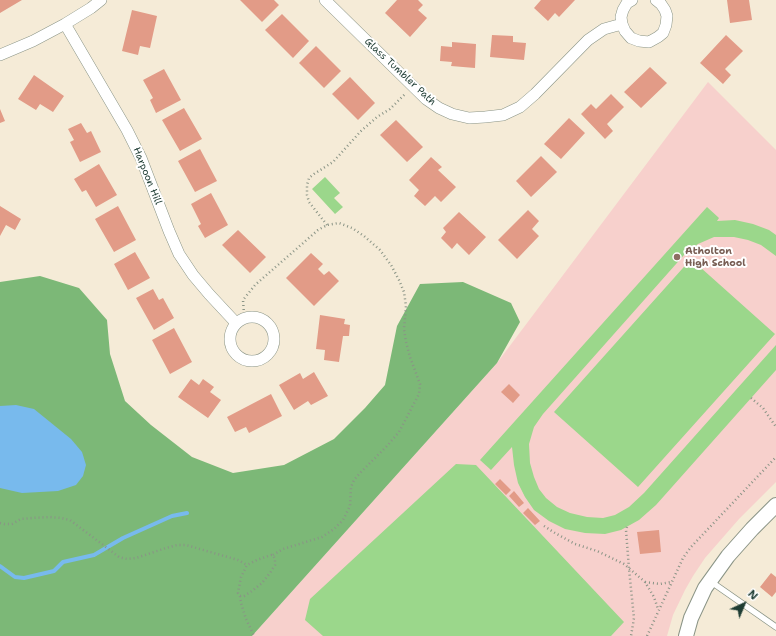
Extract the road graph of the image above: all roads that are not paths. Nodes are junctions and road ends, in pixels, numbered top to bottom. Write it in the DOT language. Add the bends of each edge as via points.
graph roads {
  1 [pos="101,0"];
  2 [pos="325,0"];
  3 [pos="632,0"];
  4 [pos="656,0"];
  5 [pos="65,24"];
  6 [pos="622,24"];
  7 [pos="0,55"];
  8 [pos="240,320"];
  9 [pos="776,505"];
  10 [pos="710,581"];
  11 [pos="776,627"];
  12 [pos="686,636"];
  1 -- 5 [label="street"];
  2 -- 6 [label="street, Glass Tumbler Path" via="426,99 452,114 469,118 503,115 520,106 588,40 604,29"];
  3 -- 6 [label="street" via="623,10"];
  4 -- 6 [label="street" via="667,16 663,33 658,38 649,42 631,38"];
  5 -- 7 [label="street"];
  5 -- 8 [label="street, Harpoon Hill" via="141,158 179,254 209,294"];
  9 -- 10 [label="street" via="728,556"];
  10 -- 11 [label="lane"];
  10 -- 12 [label="street" via="690,618"];
}
